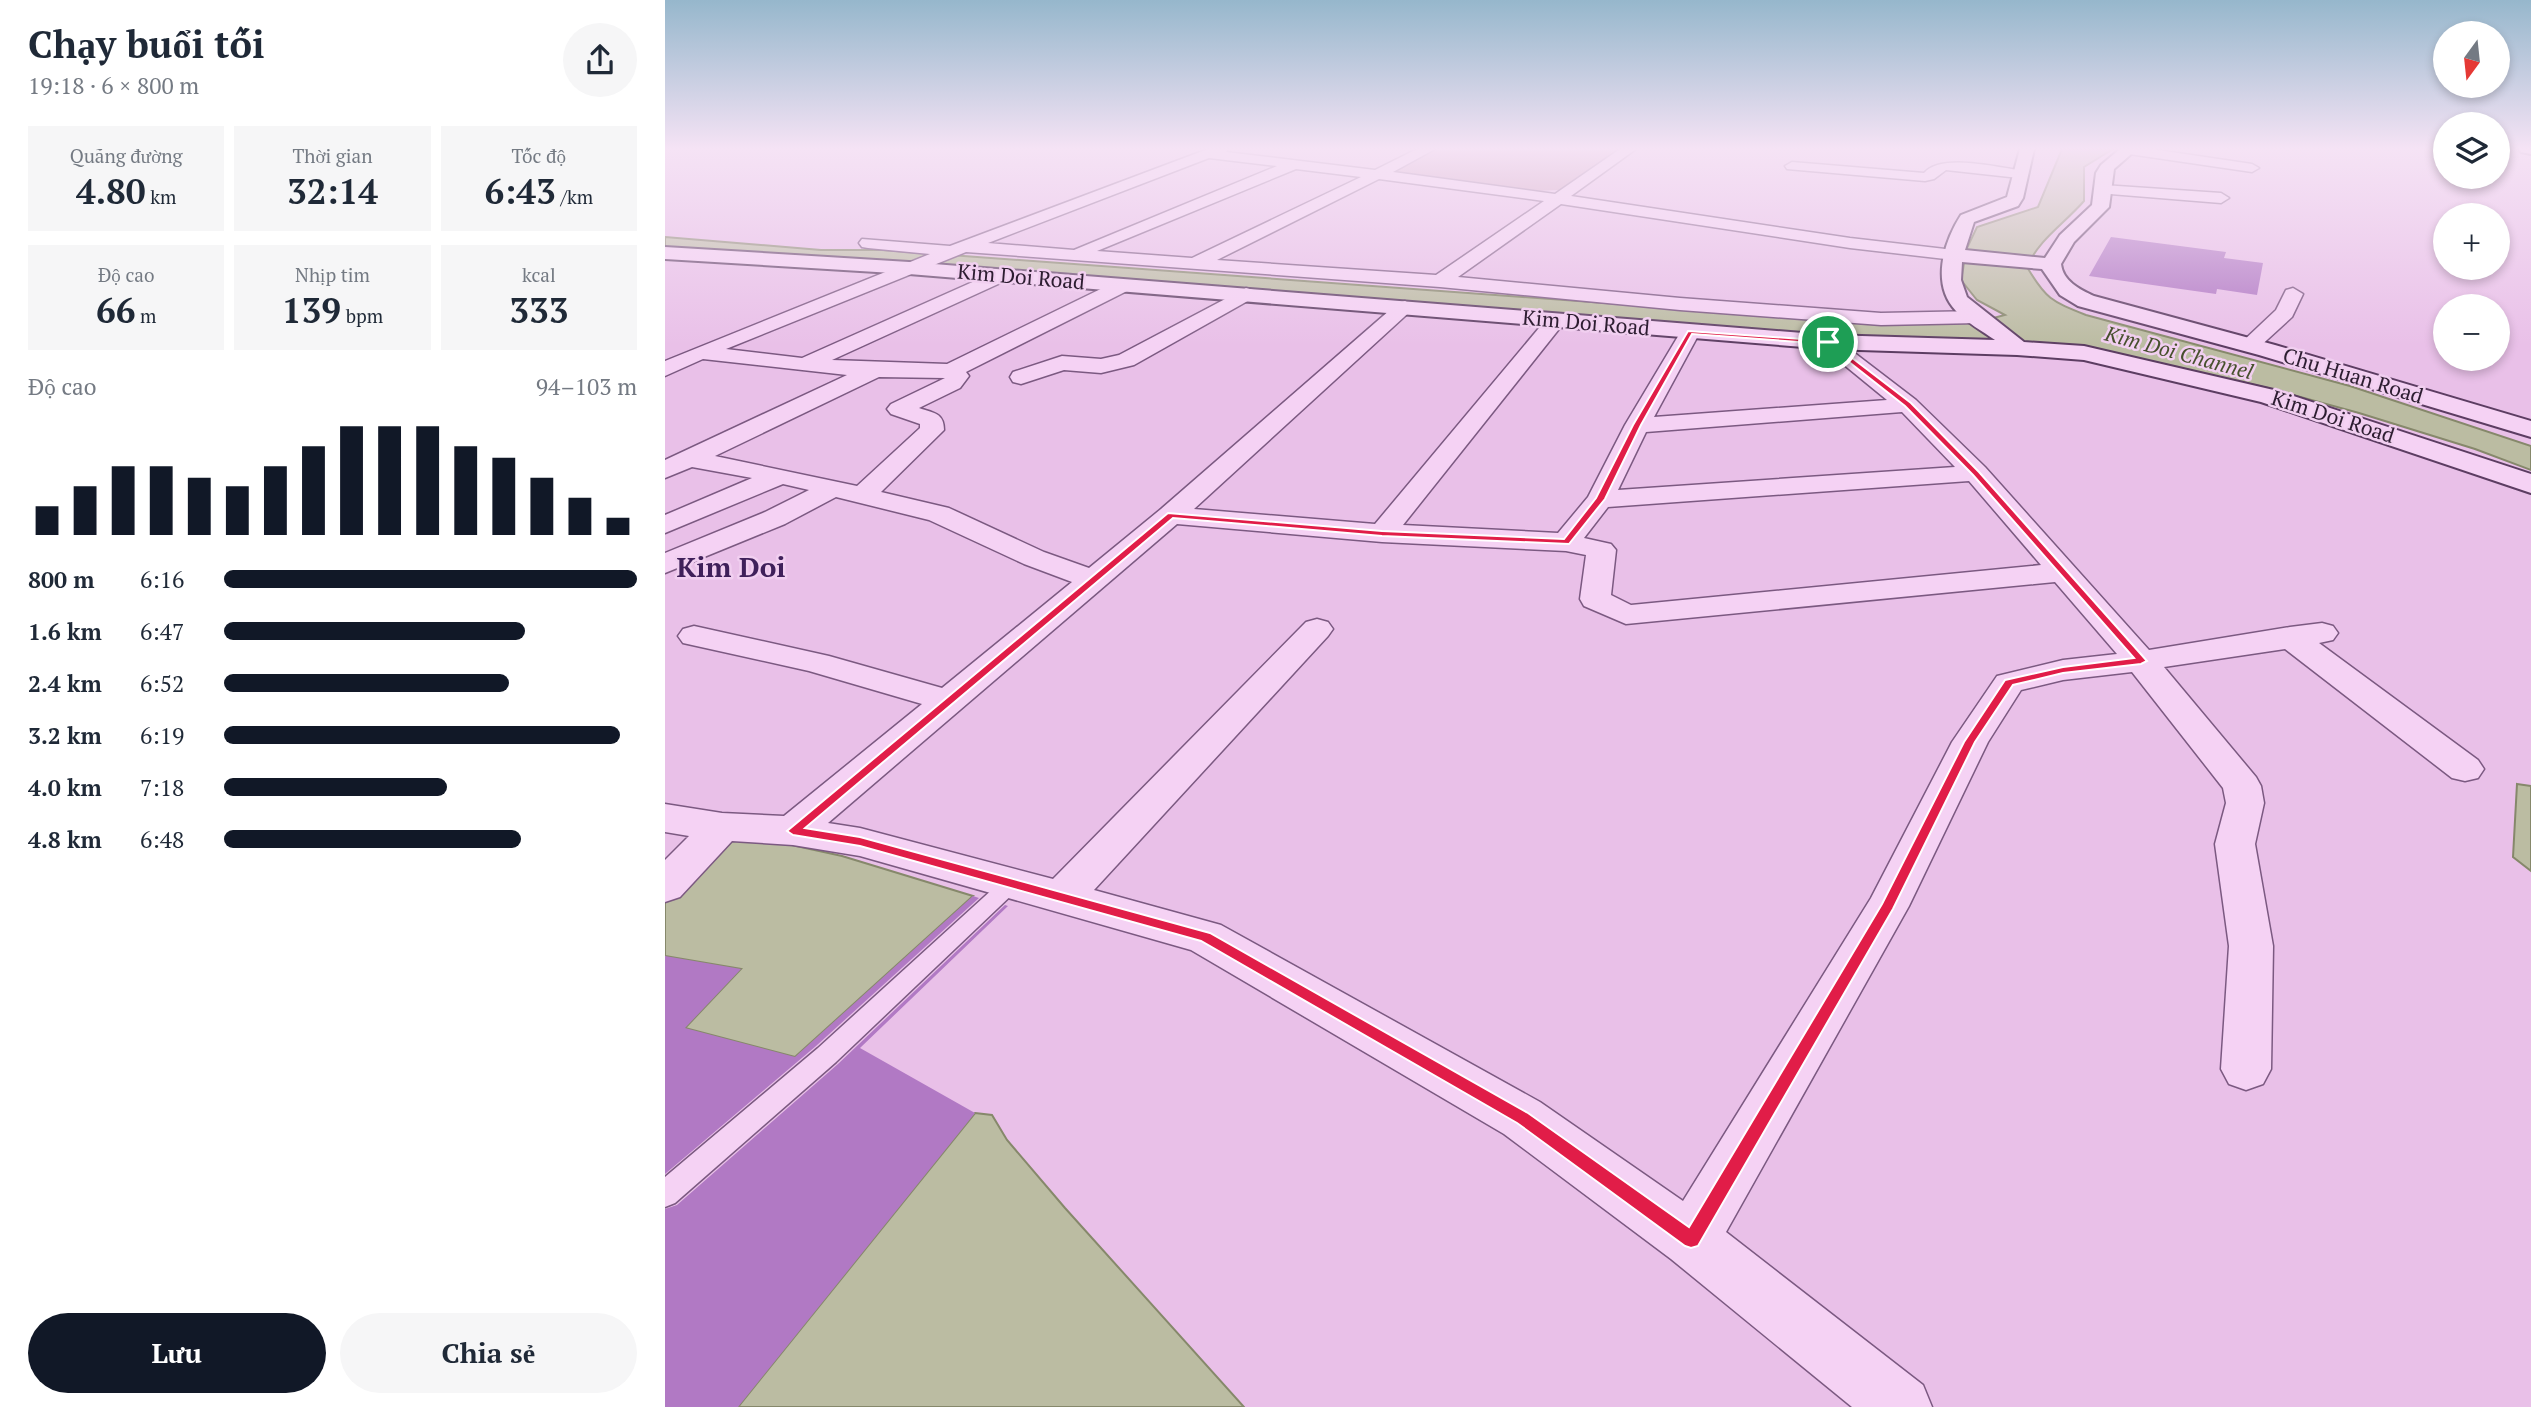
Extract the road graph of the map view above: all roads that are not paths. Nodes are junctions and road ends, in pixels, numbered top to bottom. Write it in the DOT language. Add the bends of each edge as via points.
graph roads {
  1 [pos="1049,215"];
  2 [pos="1171,215"];
  3 [pos="1291,215"];
  4 [pos="1534,215"];
  5 [pos="1666,215"];
  6 [pos="1978,215"];
  7 [pos="2092,215"];
  8 [pos="868,243"];
  9 [pos="954,251"];
  10 [pos="1076,253"];
  11 [pos="669,255"];
  12 [pos="1954,255"];
  13 [pos="1198,262"];
  14 [pos="2051,264"];
  15 [pos="914,266"];
  16 [pos="1001,276"];
  17 [pos="1440,281"];
  18 [pos="1122,286"];
  19 [pos="1246,295"];
  20 [pos="2293,295"];
  21 [pos="1405,307"];
  22 [pos="1978,317"];
  23 [pos="1556,320"];
  24 [pos="1690,332"];
  25 [pos="1828,342"];
  26 [pos="2015,346"];
  27 [pos="2249,346"];
  28 [pos="700,352"];
  29 [pos="804,365"];
  30 [pos="665,369"];
  31 [pos="874,370"];
  32 [pos="951,371"];
  33 [pos="1021,377"];
  34 [pos="1908,405"];
  35 [pos="1637,425"];
  36 [pos="2531,429"];
  37 [pos="691,459"];
  38 [pos="665,470"];
  39 [pos="1976,473"];
  40 [pos="780,475"];
  41 [pos="2531,484"];
  42 [pos="831,489"];
  43 [pos="862,495"];
  44 [pos="1600,499"];
  45 [pos="1171,515"];
  46 [pos="665,525"];
  47 [pos="1382,533"];
  48 [pos="1566,542"];
  49 [pos="665,564"];
  50 [pos="2065,572"];
  51 [pos="1094,580"];
  52 [pos="1317,629"];
  53 [pos="694,636"];
  54 [pos="2141,661"];
  55 [pos="948,701"];
  56 [pos="2465,769"];
  57 [pos="665,818"];
  58 [pos="722,827"];
  59 [pos="793,831"];
  60 [pos="1013,882"];
  61 [pos="665,886"];
  62 [pos="1063,896"];
  63 [pos="2246,1069"];
  64 [pos="665,1194"];
  65 [pos="1691,1240"];
  66 [pos="1901,1407"];
  1 -- 9 [label="street"];
  2 -- 10 [label="street"];
  3 -- 13 [label="street"];
  4 -- 17 [label="street"];
  5 -- 12 [label="street"];
  6 -- 12 [label="street" via="1967,219"];
  7 -- 14 [label="street" via="2067,239"];
  8 -- 9 [label="street"];
  9 -- 10 [label="street"];
  9 -- 15 [label="street"];
  10 -- 13 [label="street"];
  11 -- 15 [label="street, Kim Doi Road"];
  12 -- 14 [label="street"];
  12 -- 22 [label="street" via="1952,280 1957,299"];
  13 -- 17 [label="street"];
  14 -- 27 [label="street, Chu Huan Road" via="2067,291 2086,301"];
  15 -- 16 [label="street, Kim Doi Road"];
  15 -- 28 [label="street"];
  16 -- 18 [label="street, Kim Doi Road"];
  16 -- 29 [label="street"];
  17 -- 22 [label="street" via="1881,319"];
  18 -- 19 [label="street, Kim Doi Road"];
  18 -- 32 [label="street"];
  19 -- 21 [label="street, Kim Doi Road"];
  19 -- 33 [label="street" via="1126,360 1101,366 1062,363"];
  20 -- 27 [label="street" via="2285,313"];
  21 -- 23 [label="street, Kim Doi Road"];
  21 -- 45 [label="street"];
  22 -- 26 [label="street"];
  23 -- 24 [label="street, Kim Doi Road"];
  23 -- 47 [label="street"];
  24 -- 25 [label="street, Kim Doi Road"];
  24 -- 35 [label="street"];
  25 -- 26 [label="street, Kim Doi Road"];
  25 -- 34 [label="street"];
  26 -- 41 [label="street, Kim Doi Road" via="2084,354 2218,382 2365,426"];
  27 -- 36 [label="street, Chu Huan Road"];
  28 -- 29 [label="street"];
  28 -- 30 [label="street"];
  29 -- 31 [label="street"];
  31 -- 32 [label="street"];
  31 -- 37 [label="street"];
  32 -- 43 [label="street" via="958,376 952,383 899,409 932,420 932,430"];
  34 -- 35 [label="street"];
  34 -- 39 [label="street"];
  35 -- 44 [label="street"];
  37 -- 38 [label="street"];
  37 -- 40 [label="street"];
  39 -- 44 [label="street"];
  39 -- 50 [label="street"];
  40 -- 42 [label="street"];
  40 -- 46 [label="street"];
  42 -- 43 [label="street"];
  42 -- 49 [label="street"];
  43 -- 51 [label="street" via="939,514"];
  44 -- 48 [label="street"];
  45 -- 47 [label="street"];
  45 -- 51 [label="street"];
  47 -- 48 [label="street"];
  48 -- 50 [label="street" via="1601,550 1595,599 1626,615"];
  50 -- 54 [label="street"];
  51 -- 55 [label="street"];
  52 -- 62 [label="street"];
  53 -- 55 [label="street" via="817,663"];
  54 -- 56 [label="street" via="2306,635"];
  54 -- 63 [label="street" via="2242,786 2245,803 2235,844 2251,946"];
  54 -- 65 [label="street" via="2009,682 1970,742 1888,906"];
  55 -- 59 [label="street"];
  57 -- 58 [label="street"];
  58 -- 59 [label="street"];
  58 -- 61 [label="street"];
  59 -- 60 [label="street" via="860,842"];
  60 -- 62 [label="street"];
  60 -- 64 [label="lane" via="827,1055"];
  62 -- 65 [label="street" via="1205,937 1523,1118"];
  65 -- 66 [label="street"];
}
